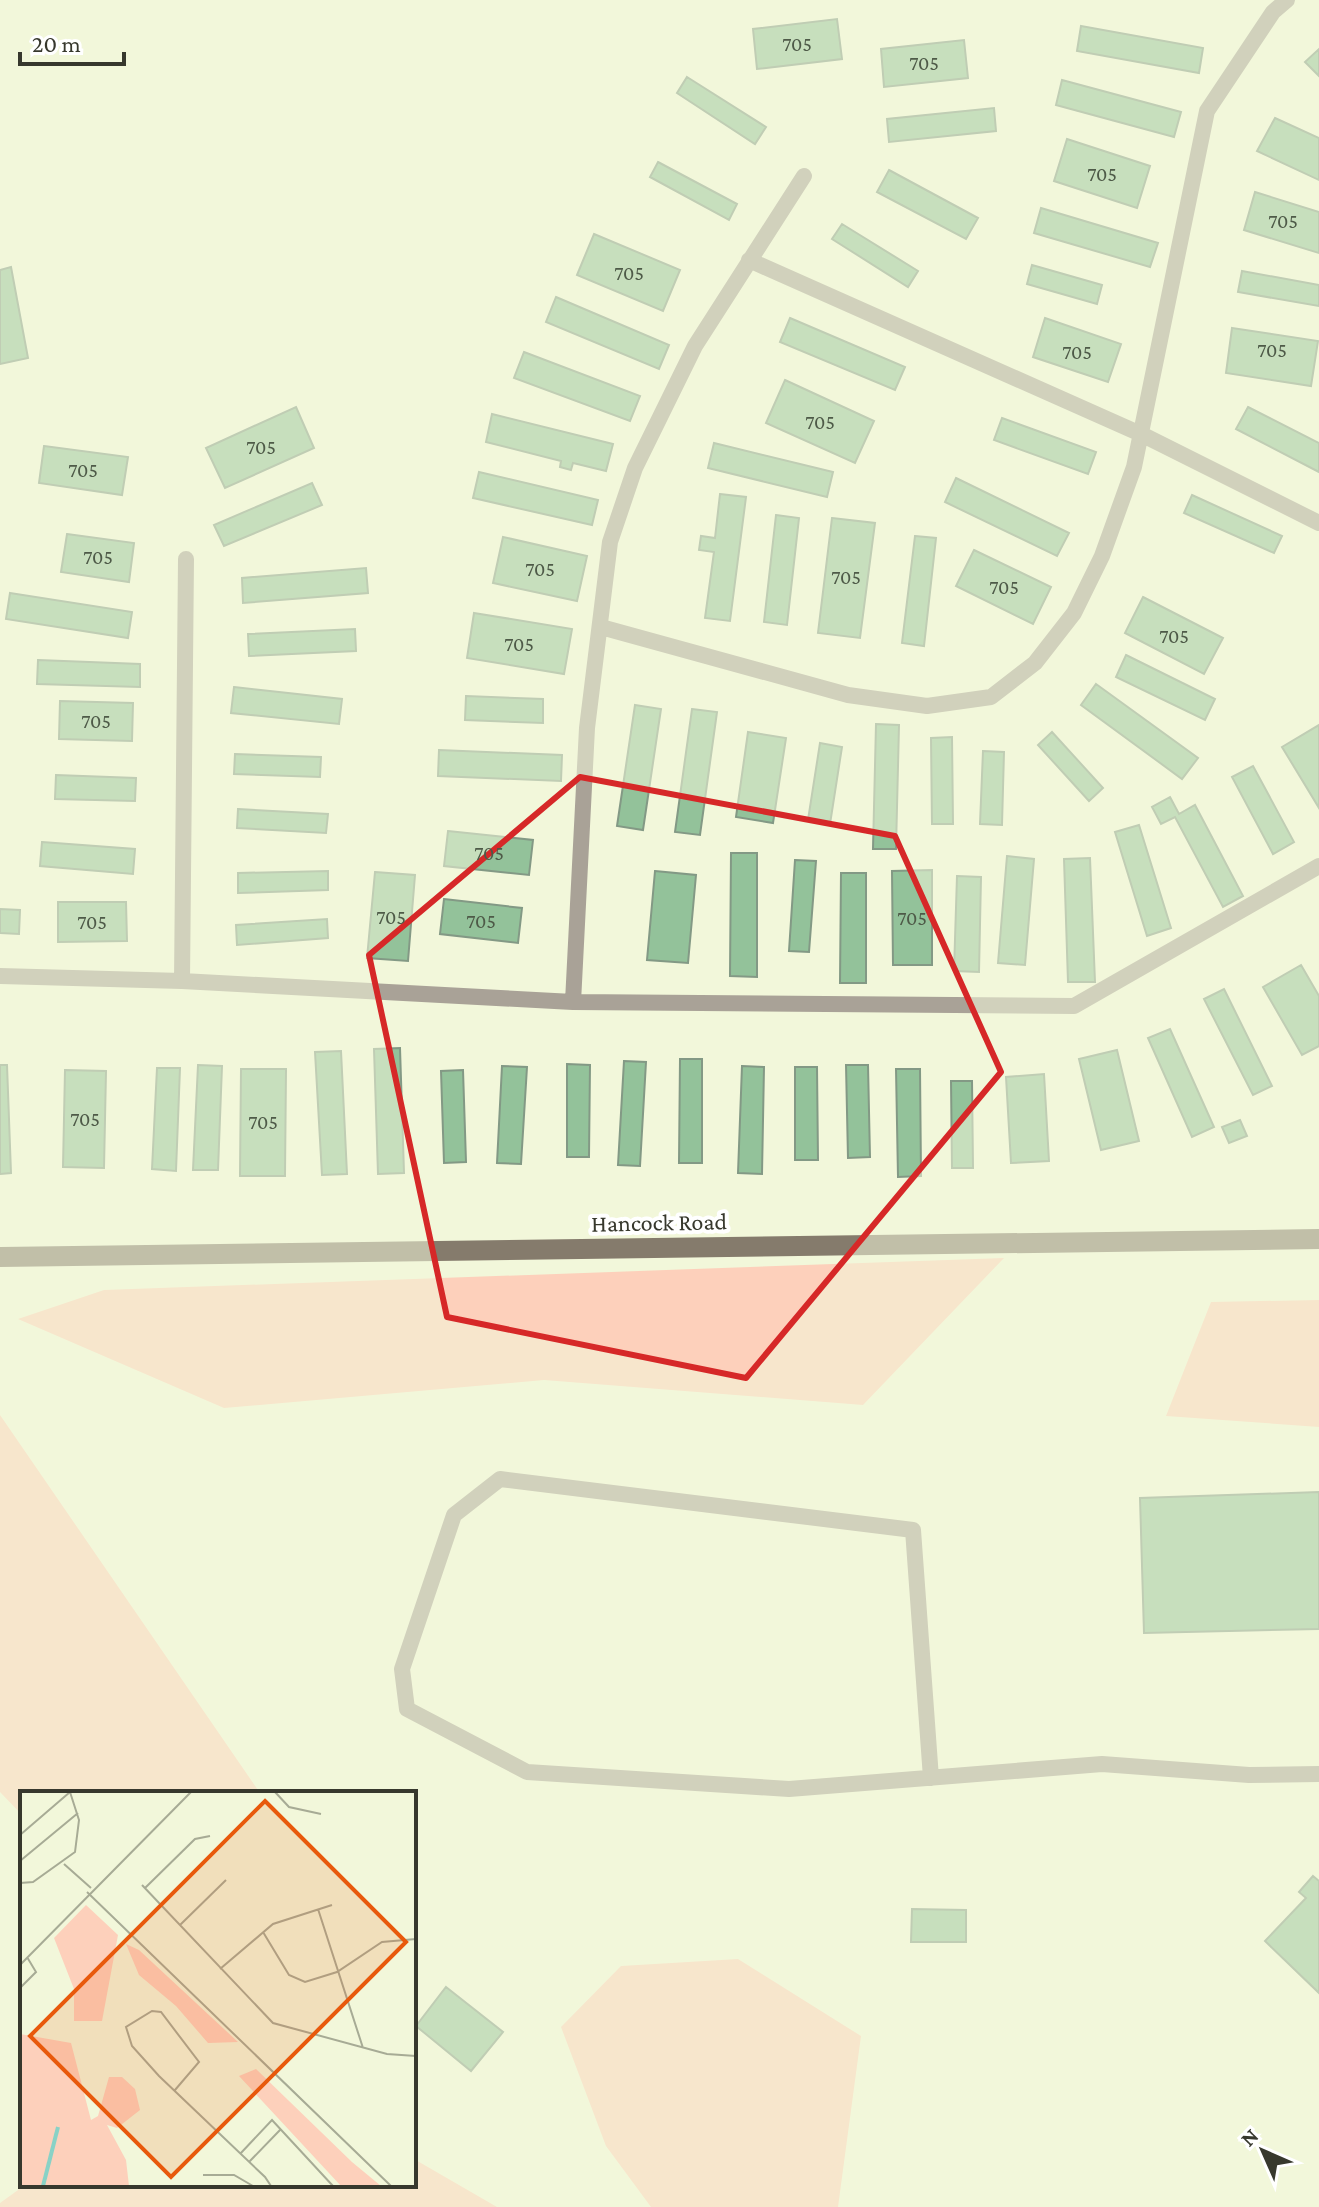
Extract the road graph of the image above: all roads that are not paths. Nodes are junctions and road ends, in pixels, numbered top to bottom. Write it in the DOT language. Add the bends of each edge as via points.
graph roads {
  1 [pos="1287,0"];
  2 [pos="804,176"];
  3 [pos="749,260"];
  4 [pos="1143,435"];
  5 [pos="1319,523"];
  6 [pos="186,559"];
  7 [pos="601,627"];
  8 [pos="1319,866"];
  9 [pos="0,976"];
  10 [pos="182,981"];
  11 [pos="573,1002"];
  12 [pos="1319,1239"];
  13 [pos="0,1257"];
  14 [pos="1319,1774"];
  15 [pos="931,1778"];
  1 -- 4 [label="lane" via="1273,12 1207,111"];
  2 -- 3 [label="lane"];
  3 -- 4 [label="lane"];
  3 -- 7 [label="lane" via="695,346 635,468 610,542"];
  4 -- 5 [label="lane"];
  4 -- 7 [label="lane" via="1102,556 1074,613 1035,663 991,697 927,706 848,695"];
  6 -- 10 [label="lane"];
  7 -- 11 [label="lane" via="587,728"];
  8 -- 11 [label="lane" via="1074,1006"];
  9 -- 10 [label="lane"];
  10 -- 11 [label="lane"];
  12 -- 13 [label="street, Hancock Road"];
  14 -- 15 [label="lane" via="1249,1775 1102,1764"];
  15 -- 15 [label="lane" via="789,1789 527,1772 407,1709 402,1669 454,1515 500,1479 913,1530"];
}
